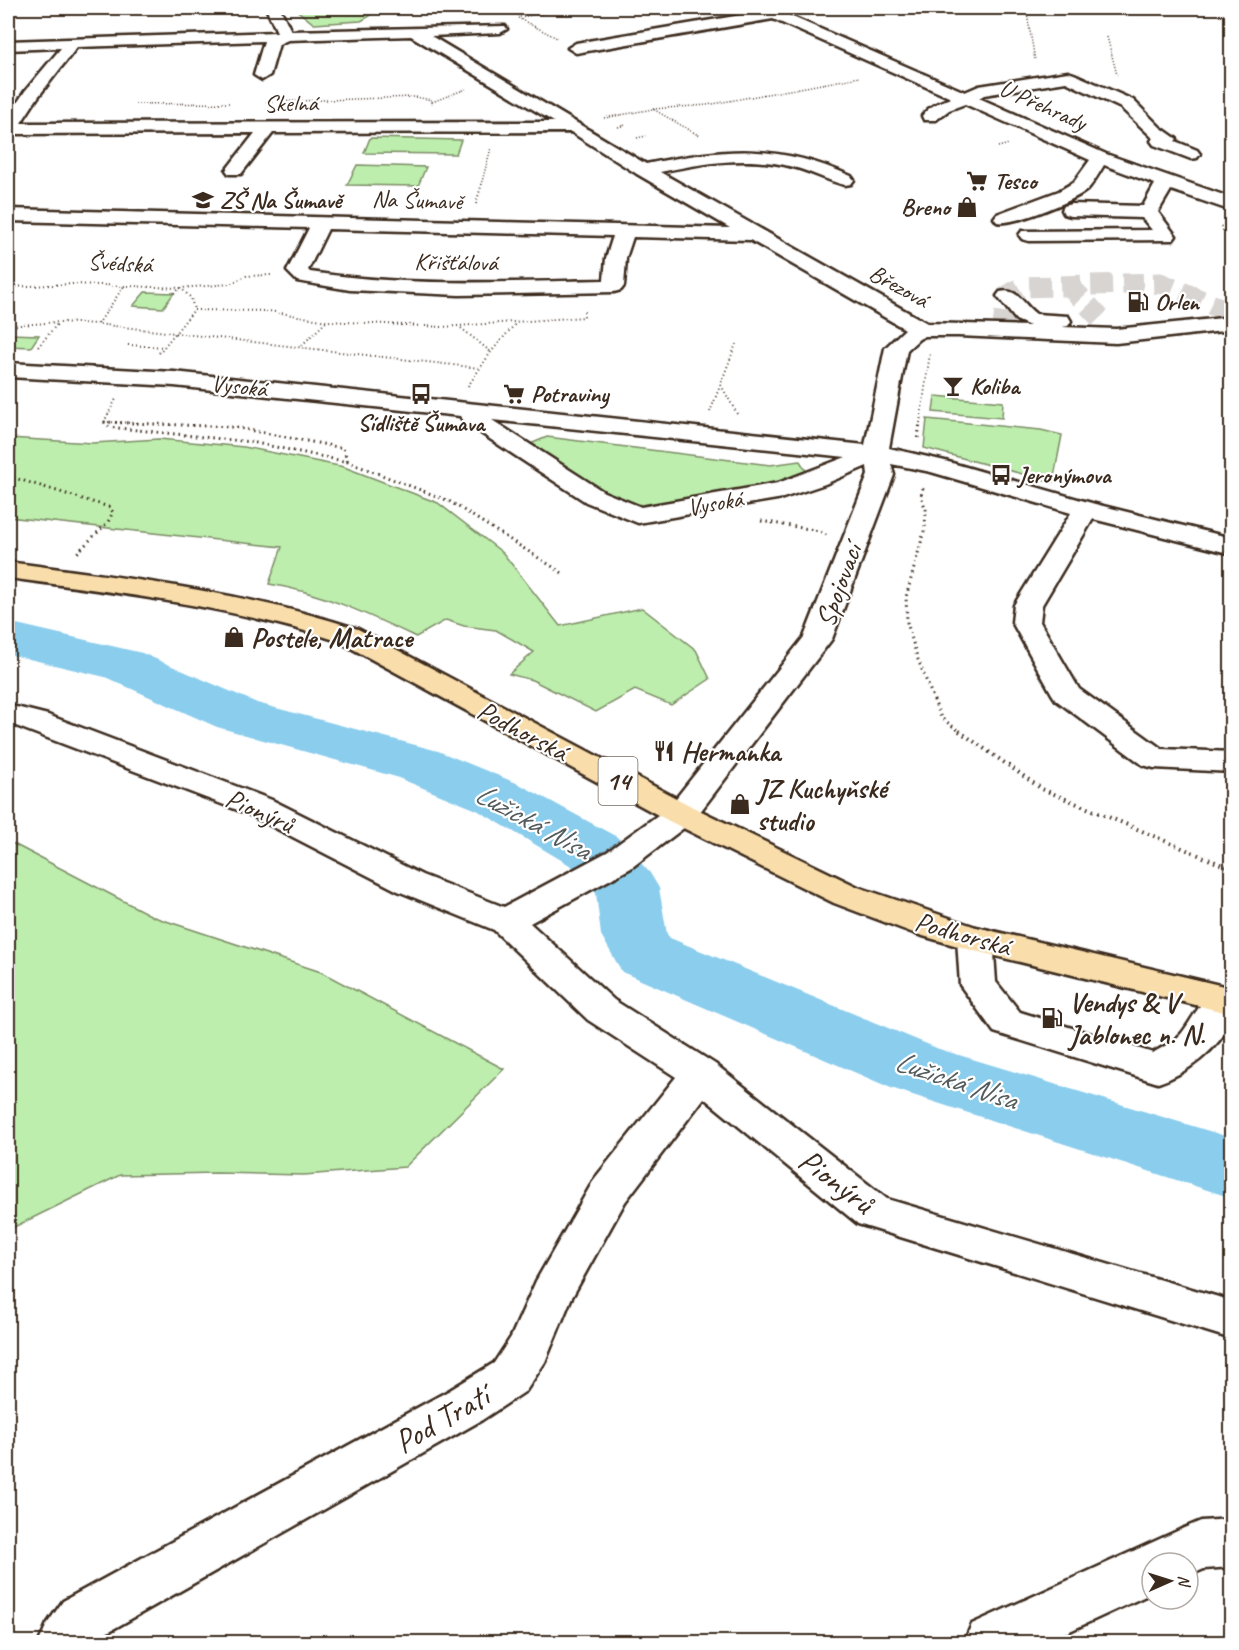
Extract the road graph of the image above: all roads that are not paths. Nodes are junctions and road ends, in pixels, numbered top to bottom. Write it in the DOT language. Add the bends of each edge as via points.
graph roads {
  1 [pos="273,8"];
  2 [pos="768,11"];
  3 [pos="459,25"];
  4 [pos="500,29"];
  5 [pos="414,32"];
  6 [pos="286,36"];
  7 [pos="73,43"];
  8 [pos="8,45"];
  9 [pos="576,48"];
  10 [pos="262,75"];
  11 [pos="972,95"];
  12 [pos="930,116"];
  13 [pos="268,127"];
  14 [pos="575,127"];
  15 [pos="8,128"];
  16 [pos="755,140"];
  17 [pos="818,148"];
  18 [pos="1191,154"];
  19 [pos="1100,158"];
  20 [pos="235,170"];
  21 [pos="643,170"];
  22 [pos="845,180"];
  23 [pos="1165,183"];
  24 [pos="1232,205"];
  25 [pos="1071,210"];
  26 [pos="1148,212"];
  27 [pos="8,215"];
  28 [pos="1004,218"];
  29 [pos="321,223"];
  30 [pos="625,231"];
  31 [pos="754,234"];
  32 [pos="1029,235"];
  33 [pos="1007,296"];
  34 [pos="1100,318"];
  35 [pos="1232,323"];
  36 [pos="927,339"];
  37 [pos="8,370"];
  38 [pos="470,412"];
  39 [pos="876,453"];
  40 [pos="1086,509"];
  41 [pos="1222,548"];
  42 [pos="8,570"];
  43 [pos="8,714"];
  44 [pos="1232,762"];
  45 [pos="681,814"];
  46 [pos="506,921"];
  47 [pos="975,939"];
  48 [pos="1229,1001"];
  49 [pos="700,1074"];
  50 [pos="1232,1320"];
  51 [pos="1232,1543"];
  52 [pos="1188,1551"];
  53 [pos="1140,1573"];
  54 [pos="66,1642"];
  55 [pos="990,1642"];
  1 -- 6 [label="street"];
  2 -- 9 [label="street"];
  2 -- 11 [label="street, U Přehrady"];
  3 -- 5 [label="street"];
  4 -- 5 [label="street"];
  5 -- 6 [label="street"];
  5 -- 14 [label="street, Březová"];
  6 -- 7 [label="street"];
  6 -- 10 [label="street" via="272,40"];
  7 -- 8 [label="street"];
  7 -- 15 [label="street"];
  11 -- 12 [label="street, U Přehrady" via="943,106"];
  11 -- 18 [label="street" via="1068,77 1127,104 1164,140"];
  11 -- 19 [label="street, U Přehrady"];
  13 -- 14 [label="street, Skelná"];
  13 -- 15 [label="street, Skelná"];
  13 -- 20 [label="street"];
  14 -- 21 [label="street, Březová"];
  16 -- 17 [label="street" via="780,151"];
  19 -- 23 [label="street, U Přehrady"];
  19 -- 28 [label="street, U Přehrady" via="1081,186"];
  21 -- 22 [label="street" via="699,159 755,156 784,158"];
  21 -- 31 [label="street, Březová"];
  23 -- 24 [label="street, U Přehrady"];
  23 -- 26 [label="street"];
  25 -- 26 [label="street"];
  26 -- 32 [label="street" via="1166,236"];
  27 -- 29 [label="street, Na Šumavě"];
  29 -- 30 [label="street, Na Šumavě"];
  29 -- 30 [label="street, Křišťálová" via="297,271 304,277 400,287 614,286 616,258"];
  30 -- 31 [label="street, Na Šumavě"];
  31 -- 36 [label="street, Březová"];
  33 -- 34 [label="street" via="1036,322"];
  35 -- 36 [label="street, Březová" via="1116,336 958,329"];
  36 -- 39 [label="street, Spojovací" via="911,334 896,348"];
  37 -- 38 [label="street, Vysoká" via="174,379"];
  38 -- 39 [label="street, Vysoká"];
  38 -- 39 [label="street, Vysoká" via="472,417 595,497 638,515 783,490"];
  39 -- 40 [label="street, Vysoká"];
  39 -- 45 [label="street, Spojovací" via="881,475 818,639"];
  40 -- 41 [label="street, Vysoká"];
  40 -- 44 [label="street" via="1028,605 1026,622 1067,694 1154,758"];
  42 -- 45 [label="main road, Podhorská / 14" via="215,599 300,618 348,635"];
  43 -- 46 [label="street, Pionýrů" via="260,807 410,883"];
  45 -- 46 [label="street" via="608,865"];
  45 -- 47 [label="main road, Podhorská / 14" via="846,894"];
  46 -- 49 [label="street, Pionýrů" via="602,1010"];
  47 -- 48 [label="main road, Podhorská / 14"];
  47 -- 48 [label="street" via="978,985 1007,1022 1158,1069 1193,1046"];
  49 -- 50 [label="street, Pionýrů" via="873,1212"];
  49 -- 54 [label="street, Pod Tratí" via="610,1190 551,1294 529,1348 510,1377 456,1411 81,1619"];
  51 -- 52 [label="street" via="1201,1545"];
  53 -- 55 [label="street"];
}
